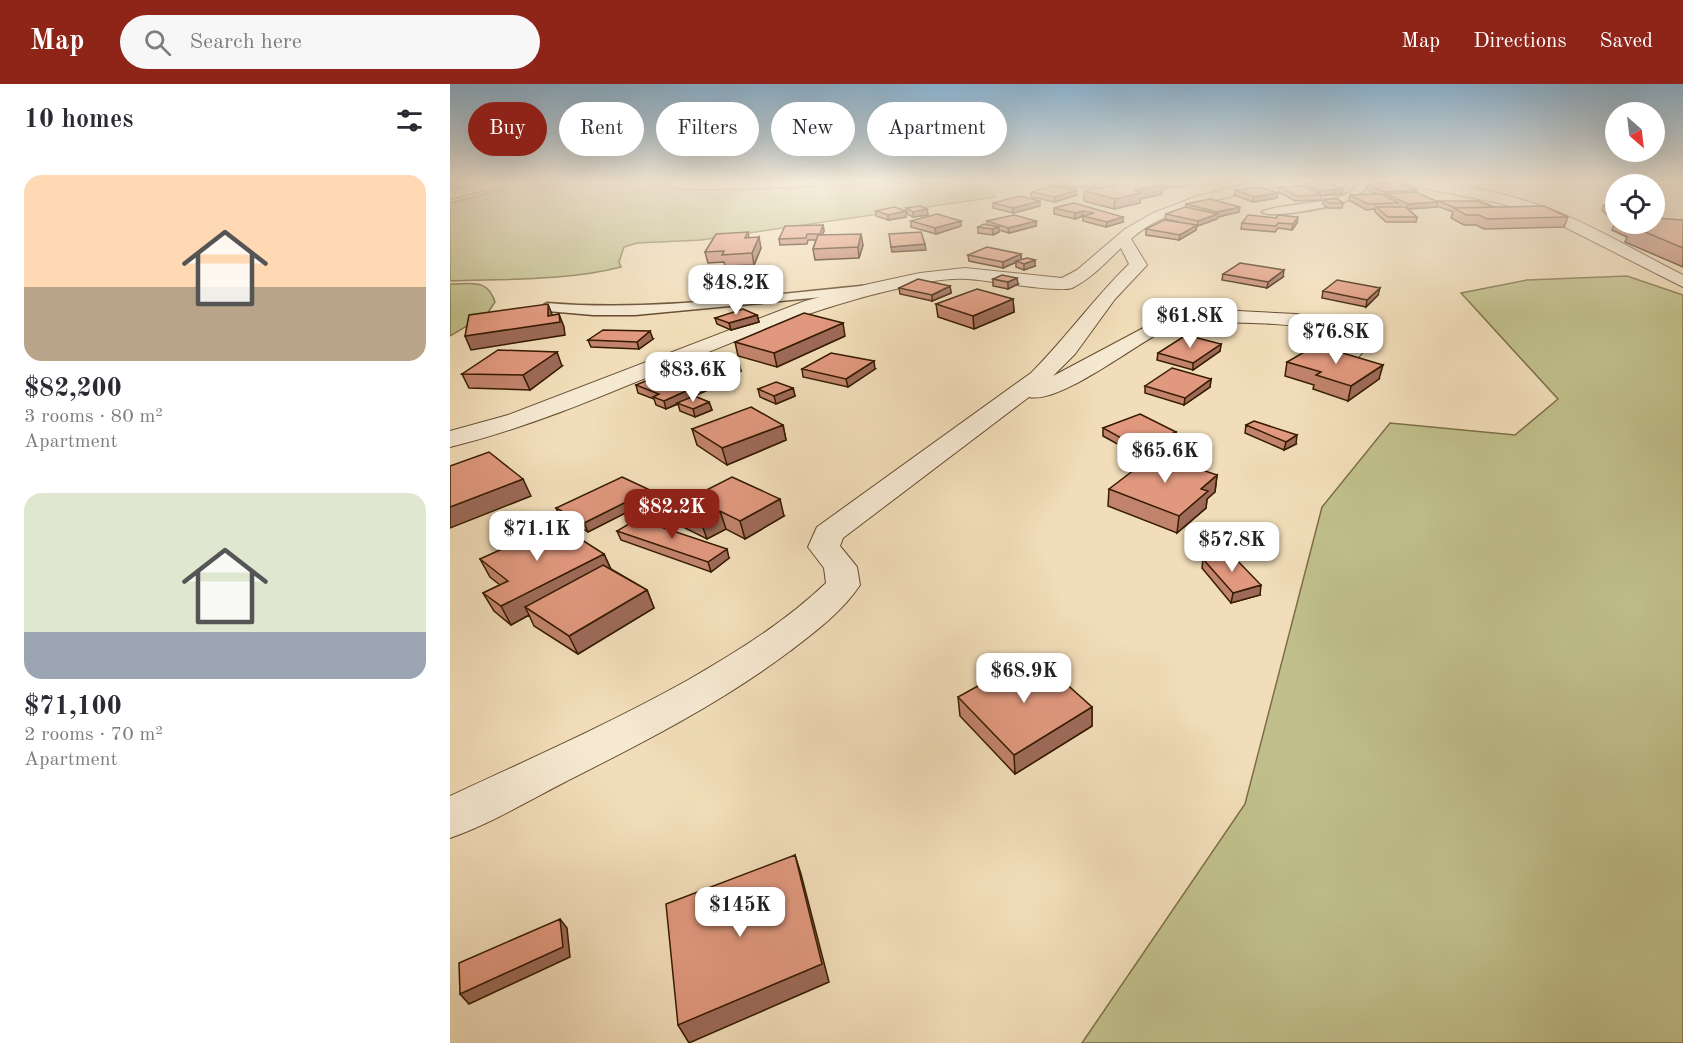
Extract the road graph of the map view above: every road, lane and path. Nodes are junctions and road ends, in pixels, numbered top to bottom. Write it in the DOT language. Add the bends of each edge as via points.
graph roads {
  1 [pos="1142,227"];
  2 [pos="1575,227"];
  3 [pos="1122,238"];
  4 [pos="1683,282"];
  5 [pos="875,288"];
  6 [pos="547,307"];
  7 [pos="1341,363"];
  8 [pos="1011,400"];
  9 [pos="450,439"];
  10 [pos="450,818"];
  1 -- 3 [label="street"];
  2 -- 4 [label="street"];
  3 -- 5 [label="street" via="1083,274 1065,284 965,273"];
  3 -- 8 [label="street" via="1138,265 1108,295 1067,349"];
  5 -- 6 [label="lane" via="635,311"];
  5 -- 9 [label="street" via="812,305 517,420"];
  7 -- 8 [label="street" via="1362,340 1341,329 1296,320 1181,314 1062,381"];
  8 -- 10 [label="street" via="828,534 825,547 840,567 843,585 822,608 782,640 654,717"];
}
